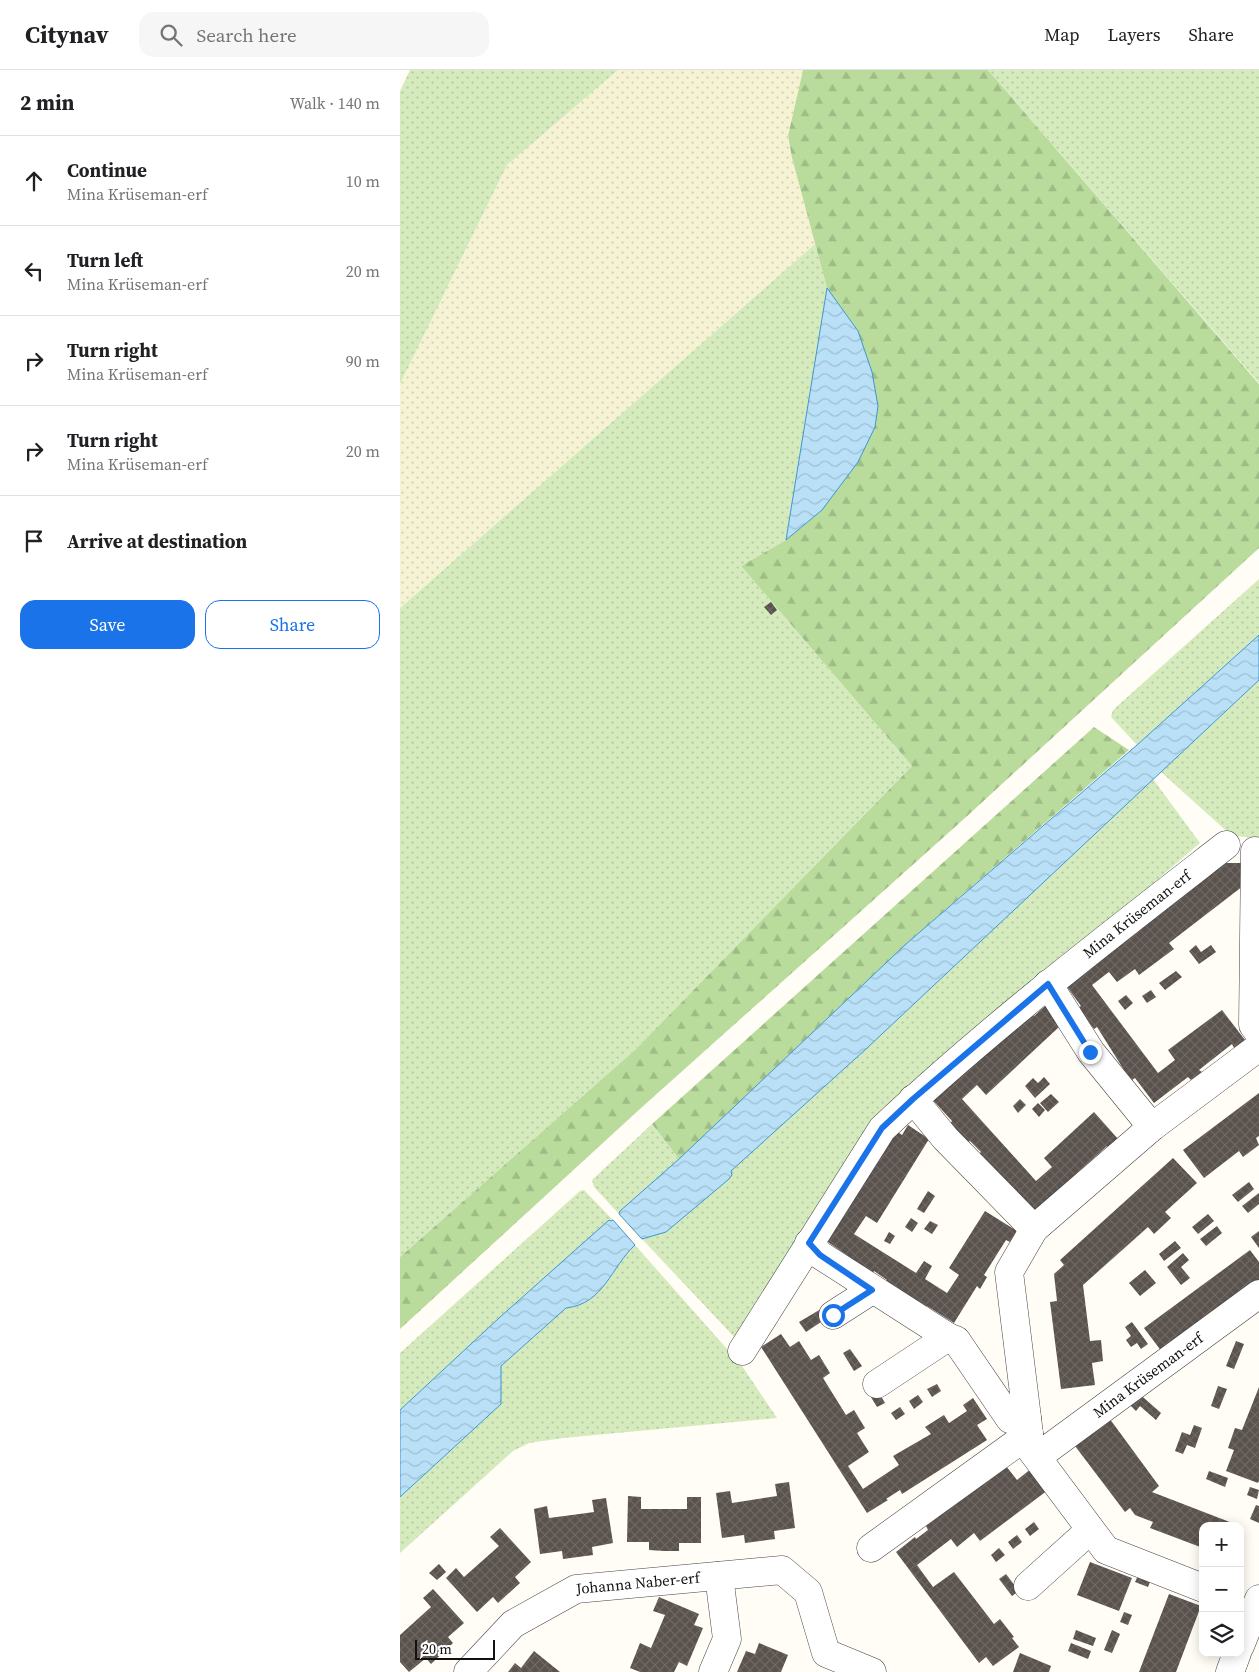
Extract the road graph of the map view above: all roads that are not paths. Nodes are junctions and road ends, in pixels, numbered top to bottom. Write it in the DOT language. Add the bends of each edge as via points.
graph roads {
  1 [pos="1226,845"];
  2 [pos="1255,862"];
  3 [pos="1048,984"];
  4 [pos="1259,1033"];
  5 [pos="1259,1048"];
  6 [pos="913,1099"];
  7 [pos="1152,1127"];
  8 [pos="1034,1229"];
  9 [pos="814,1249"];
  10 [pos="872,1290"];
  11 [pos="1259,1294"];
  12 [pos="833,1315"];
  13 [pos="948,1337"];
  14 [pos="742,1351"];
  15 [pos="877,1384"];
  16 [pos="1031,1437"];
  17 [pos="1090,1530"];
  18 [pos="871,1548"];
  19 [pos="719,1576"];
  20 [pos="1028,1586"];
  21 [pos="1199,1586"];
  22 [pos="1252,1603"];
  23 [pos="1244,1632"];
  24 [pos="1236,1657"];
  25 [pos="468,1672"];
  26 [pos="712,1672"];
  27 [pos="872,1672"];
  28 [pos="1230,1672"];
  1 -- 3 [label="street, Mina Krüseman-erf"];
  2 -- 4 [label="street" via="1253,1025"];
  3 -- 6 [label="street, Mina Krüseman-erf"];
  3 -- 7 [label="street" via="1090,1052"];
  5 -- 7 [label="street"];
  6 -- 8 [label="street" via="945,1138"];
  6 -- 9 [label="street, Mina Krüseman-erf" via="882,1128"];
  7 -- 8 [label="street"];
  8 -- 16 [label="street" via="1009,1272"];
  9 -- 10 [label="street"];
  9 -- 14 [label="street, Mina Krüseman-erf"];
  10 -- 12 [label="street"];
  10 -- 13 [label="street"];
  11 -- 16 [label="street, Mina Krüseman-erf"];
  13 -- 15 [label="street"];
  13 -- 16 [label="street" via="956,1340 1010,1418"];
  16 -- 17 [label="street"];
  16 -- 18 [label="street, Mina Krüseman-erf"];
  17 -- 20 [label="street"];
  17 -- 21 [label="street" via="1106,1550"];
  19 -- 25 [label="street, Johanna Naber-erf" via="576,1589 513,1624"];
  19 -- 26 [label="street, Johanna Naber-erf" via="727,1639"];
  19 -- 27 [label="street, Johanna Naber-erf" via="782,1570 808,1592 826,1653"];
  22 -- 23 [label="street"];
  24 -- 28 [label="street"];
}
